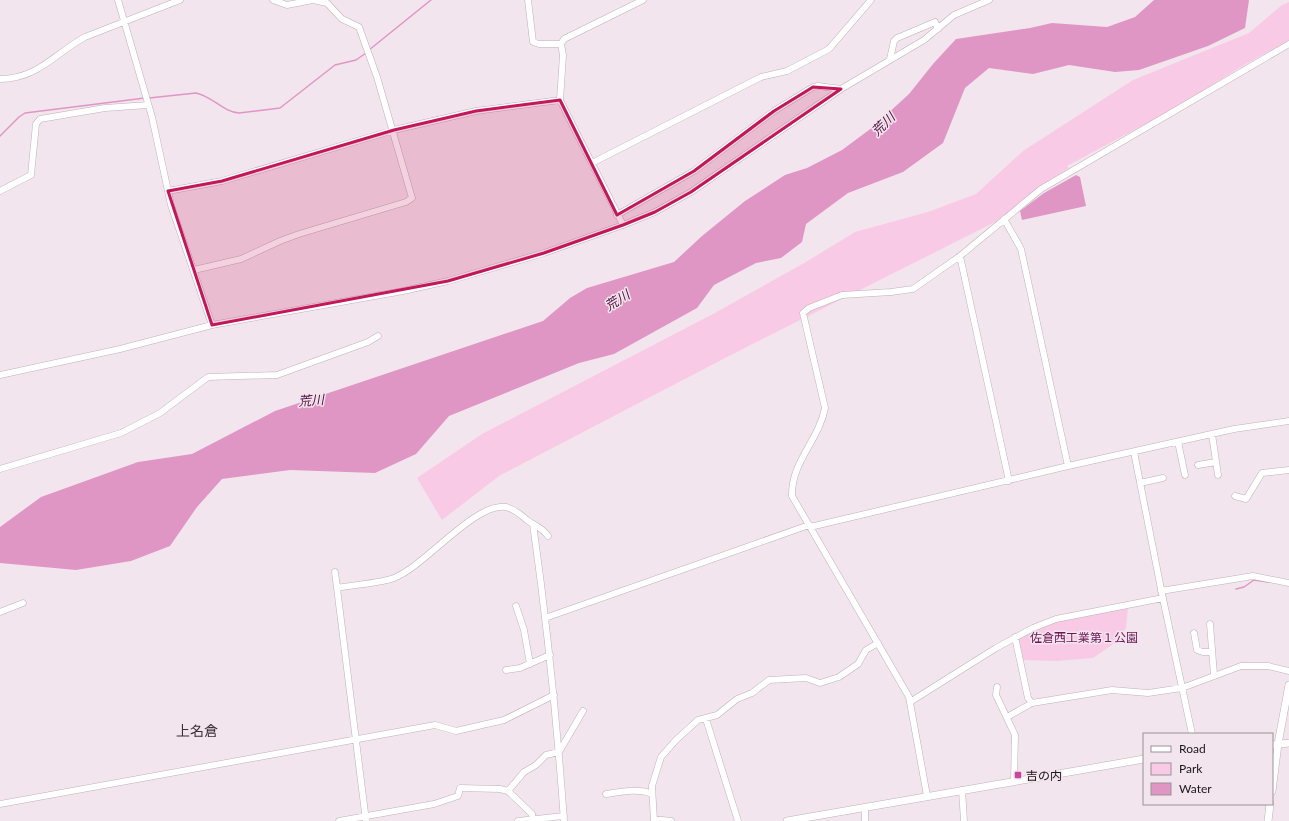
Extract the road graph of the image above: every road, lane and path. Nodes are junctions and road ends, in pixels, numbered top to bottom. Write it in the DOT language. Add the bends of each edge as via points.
graph roads {
  1 [pos="118,0"];
  2 [pos="180,0"];
  3 [pos="273,0"];
  4 [pos="528,0"];
  5 [pos="643,0"];
  6 [pos="871,0"];
  7 [pos="989,0"];
  8 [pos="126,22"];
  9 [pos="938,29"];
  10 [pos="561,44"];
  11 [pos="1289,44"];
  12 [pos="890,59"];
  13 [pos="0,79"];
  14 [pos="842,89"];
  15 [pos="560,100"];
  16 [pos="148,105"];
  17 [pos="393,130"];
  18 [pos="592,163"];
  19 [pos="0,191"];
  20 [pos="168,191"];
  21 [pos="618,215"];
  22 [pos="1004,219"];
  23 [pos="623,225"];
  24 [pos="960,256"];
  25 [pos="194,270"];
  26 [pos="212,325"];
  27 [pos="378,336"];
  28 [pos="0,375"];
  29 [pos="1289,421"];
  30 [pos="1212,434"];
  31 [pos="1178,442"];
  32 [pos="1134,452"];
  33 [pos="1216,462"];
  34 [pos="1198,465"];
  35 [pos="1068,466"];
  36 [pos="0,469"];
  37 [pos="1289,470"];
  38 [pos="1185,475"];
  39 [pos="1218,475"];
  40 [pos="1163,478"];
  41 [pos="1009,481"];
  42 [pos="1140,483"];
  43 [pos="1235,496"];
  44 [pos="533,524"];
  45 [pos="809,526"];
  46 [pos="548,536"];
  47 [pos="335,572"];
  48 [pos="1289,583"];
  49 [pos="337,588"];
  50 [pos="1161,591"];
  51 [pos="1163,598"];
  52 [pos="23,603"];
  53 [pos="516,606"];
  54 [pos="0,612"];
  55 [pos="545,618"];
  56 [pos="1210,624"];
  57 [pos="1194,633"];
  58 [pos="1015,637"];
  59 [pos="878,643"];
  60 [pos="1212,652"];
  61 [pos="550,655"];
  62 [pos="530,664"];
  63 [pos="506,670"];
  64 [pos="1289,671"];
  65 [pos="1214,675"];
  66 [pos="1289,685"];
  67 [pos="997,687"];
  68 [pos="1182,688"];
  69 [pos="554,695"];
  70 [pos="910,702"];
  71 [pos="1032,702"];
  72 [pos="583,711"];
  73 [pos="1007,717"];
  74 [pos="706,719"];
  75 [pos="1192,733"];
  76 [pos="356,739"];
  77 [pos="1289,743"];
  78 [pos="1275,745"];
  79 [pos="559,752"];
  80 [pos="1143,759"];
  81 [pos="1273,776"];
  82 [pos="1014,780"];
  83 [pos="962,790"];
  84 [pos="508,791"];
  85 [pos="606,794"];
  86 [pos="652,794"];
  87 [pos="927,796"];
  88 [pos="0,804"];
  89 [pos="1270,805"];
  90 [pos="864,808"];
  91 [pos="366,819"];
  92 [pos="533,819"];
  93 [pos="564,819"];
  94 [pos="807,819"];
  95 [pos="654,820"];
  96 [pos="339,821"];
  97 [pos="518,821"];
  98 [pos="671,821"];
  99 [pos="738,821"];
  100 [pos="787,821"];
  101 [pos="865,821"];
  102 [pos="964,821"];
  103 [pos="1268,821"];
  1 -- 8 [label="street"];
  2 -- 8 [label="street"];
  3 -- 17 [label="street" via="287,5 313,0 327,3 342,19 359,27"];
  4 -- 10 [label="street" via="533,42"];
  5 -- 10 [label="street" via="564,39"];
  6 -- 18 [label="street" via="826,51 787,71 761,77"];
  7 -- 9 [label="street" via="959,12"];
  8 -- 13 [label="street" via="76,42 30,74"];
  8 -- 16 [label="street"];
  9 -- 12 [label="street"];
  9 -- 12 [label="street" via="935,22 897,38"];
  10 -- 15 [label="street" via="563,55"];
  11 -- 22 [label="street" via="1041,188"];
  12 -- 14 [label="street"];
  14 -- 21 [label="street" via="812,87 774,111 694,171"];
  14 -- 23 [label="street" via="691,192 655,212"];
  15 -- 17 [label="street" via="476,111"];
  15 -- 18 [label="street"];
  16 -- 19 [label="street" via="105,108 40,119 36,124 31,175"];
  16 -- 20 [label="street"];
  17 -- 20 [label="street" via="222,181"];
  17 -- 25 [label="street" via="411,200 299,234 241,259"];
  18 -- 21 [label="street"];
  20 -- 25 [label="street"];
  21 -- 23 [label="street"];
  22 -- 24 [label="street"];
  22 -- 35 [label="street" via="1021,249"];
  23 -- 26 [label="street" via="544,253 448,281"];
  24 -- 41 [label="street"];
  24 -- 45 [label="street" via="913,289 842,295 809,308 803,313 825,408 822,419 796,467 792,482 792,496"];
  25 -- 26 [label="street"];
  26 -- 28 [label="street" via="120,349"];
  27 -- 36 [label="street" via="277,375 208,377 160,413 121,433"];
  29 -- 30 [label="street"];
  30 -- 31 [label="street"];
  30 -- 33 [label="street"];
  31 -- 32 [label="street"];
  31 -- 38 [label="street"];
  32 -- 35 [label="street"];
  32 -- 42 [label="street"];
  33 -- 34 [label="street"];
  33 -- 39 [label="street"];
  35 -- 41 [label="street"];
  37 -- 43 [label="street" via="1262,473 1246,499"];
  40 -- 42 [label="street"];
  41 -- 45 [label="street"];
  42 -- 50 [label="street"];
  44 -- 46 [label="street" via="543,529"];
  44 -- 49 [label="street" via="513,509 497,507 480,513 432,552 394,578"];
  44 -- 55 [label="street"];
  45 -- 55 [label="street"];
  45 -- 59 [label="street"];
  47 -- 49 [label="street"];
  48 -- 50 [label="street" via="1253,576"];
  49 -- 76 [label="street"];
  50 -- 51 [label="street"];
  51 -- 58 [label="street" via="1056,619"];
  51 -- 68 [label="street"];
  52 -- 54 [label="street"];
  53 -- 62 [label="street" via="524,630"];
  55 -- 61 [label="street"];
  56 -- 60 [label="street"];
  57 -- 60 [label="street" via="1197,650"];
  58 -- 70 [label="street"];
  58 -- 71 [label="street" via="1028,698"];
  59 -- 70 [label="street"];
  59 -- 74 [label="street" via="866,650 858,664 839,677 820,683 806,678 769,680 752,693 737,699"];
  60 -- 65 [label="street"];
  61 -- 62 [label="street"];
  61 -- 69 [label="street"];
  62 -- 63 [label="street"];
  64 -- 65 [label="street" via="1250,665"];
  65 -- 68 [label="street"];
  66 -- 78 [label="street"];
  67 -- 73 [label="street" via="996,695"];
  68 -- 71 [label="street" via="1148,693 1112,690"];
  68 -- 75 [label="street"];
  69 -- 76 [label="street" via="504,720 456,731 435,725"];
  69 -- 79 [label="street"];
  70 -- 87 [label="street"];
  71 -- 73 [label="street"];
  72 -- 79 [label="street"];
  73 -- 82 [label="street" via="1015,735"];
  74 -- 86 [label="street" via="698,720 662,757 652,786"];
  74 -- 99 [label="street"];
  76 -- 88 [label="street"];
  76 -- 91 [label="street"];
  77 -- 78 [label="street"];
  78 -- 81 [label="street"];
  79 -- 84 [label="street" via="546,755 524,772"];
  79 -- 93 [label="street"];
  80 -- 82 [label="street"];
  82 -- 83 [label="street"];
  83 -- 87 [label="street"];
  83 -- 102 [label="street"];
  84 -- 91 [label="street" via="460,788 458,796 434,804"];
  84 -- 92 [label="street" via="532,814"];
  85 -- 86 [label="street" via="646,791"];
  86 -- 95 [label="street"];
  87 -- 90 [label="street"];
  89 -- 103 [label="street"];
  90 -- 94 [label="street"];
  90 -- 101 [label="street"];
  91 -- 96 [label="street"];
  92 -- 93 [label="street"];
  92 -- 97 [label="street"];
  94 -- 100 [label="street"];
  95 -- 98 [label="street"];
}
